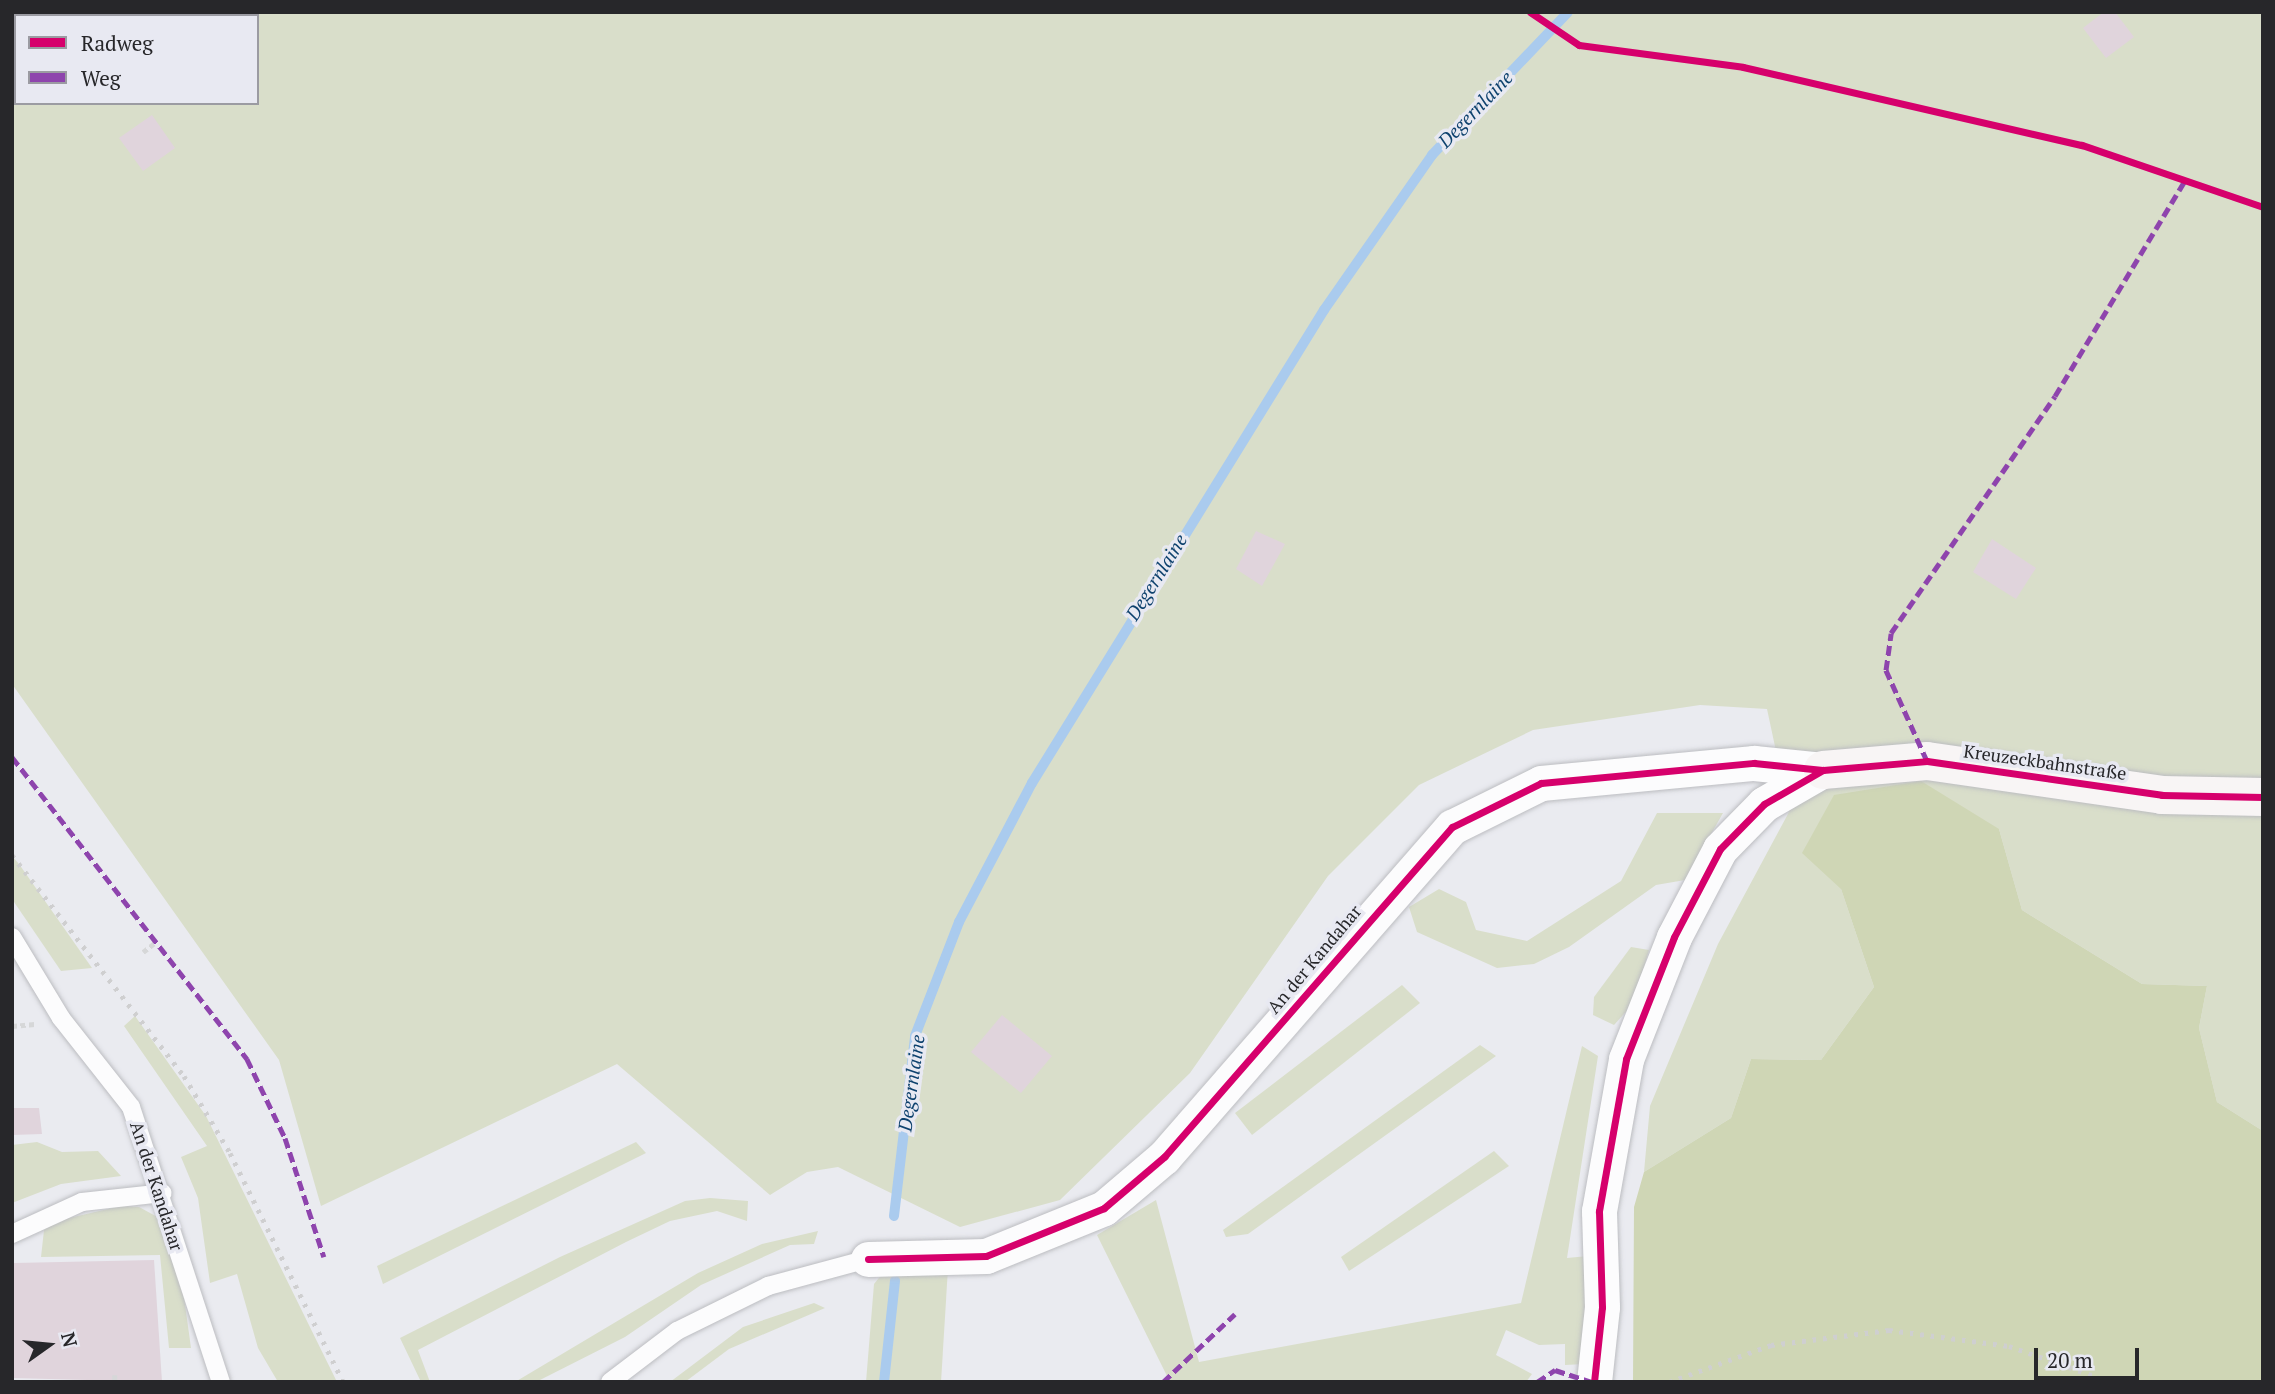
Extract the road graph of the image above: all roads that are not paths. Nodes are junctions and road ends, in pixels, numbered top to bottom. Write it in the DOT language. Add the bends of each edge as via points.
graph roads {
  1 [pos="1823,770"];
  2 [pos="2263,797"];
  3 [pos="12,937"];
  4 [pos="163,1193"];
  5 [pos="12,1234"];
  6 [pos="868,1259"];
  7 [pos="221,1382"];
  8 [pos="610,1382"];
  9 [pos="1594,1382"];
  1 -- 2 [label="street, Kreuzeckbahnstraße" via="1927,761 2162,795"];
  1 -- 6 [label="street, An der Kandahar" via="1754,763 1541,783 1452,827 1164,1157 1104,1208 986,1256"];
  1 -- 9 [label="street" via="1764,804 1720,849 1674,937 1626,1059 1599,1211 1602,1307"];
  3 -- 4 [label="lane, An der Kandahar" via="61,1018 131,1107"];
  4 -- 5 [label="lane" via="82,1202"];
  4 -- 7 [label="lane, An der Kandahar" via="212,1368"];
  6 -- 8 [label="lane, An der Kandahar" via="768,1286 677,1332"];
}
